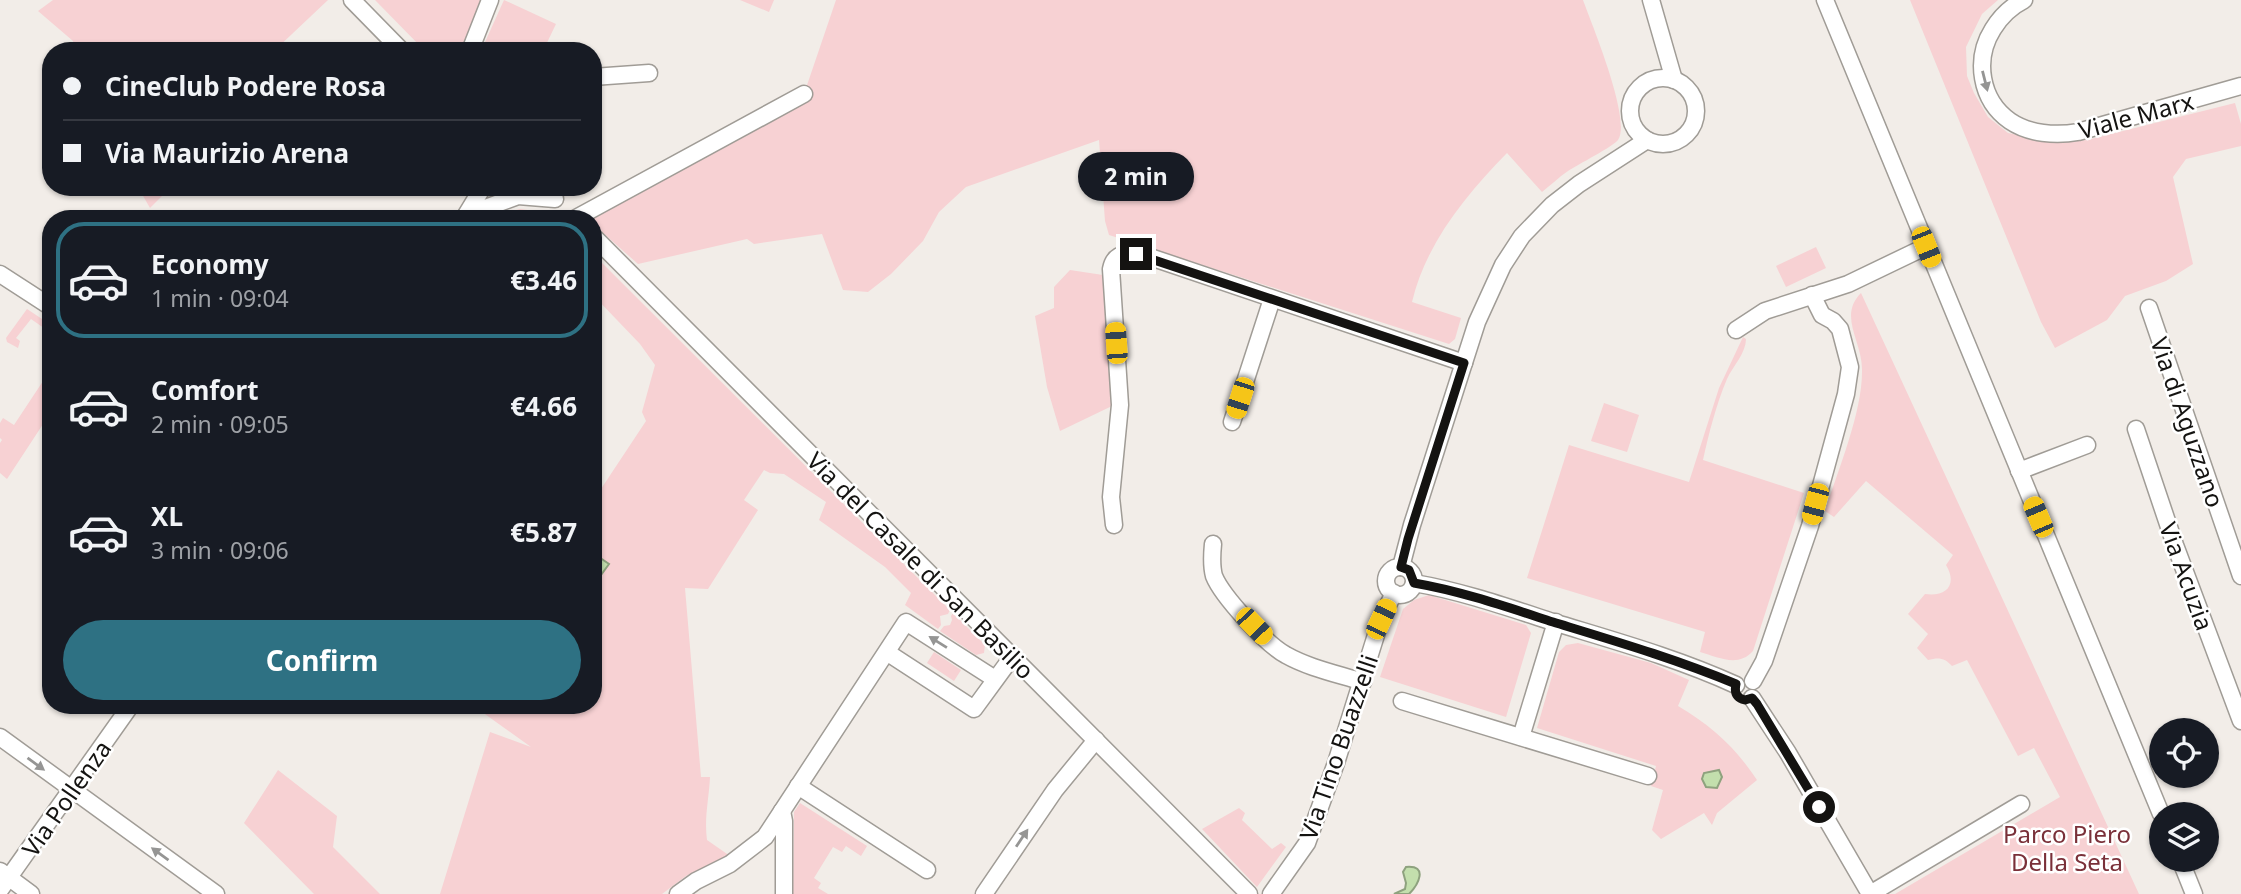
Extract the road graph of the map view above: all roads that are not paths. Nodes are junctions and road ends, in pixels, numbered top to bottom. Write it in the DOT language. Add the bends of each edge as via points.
graph roads {
  1 [pos="352,0"];
  2 [pos="490,0"];
  3 [pos="1651,0"];
  4 [pos="1825,0"];
  5 [pos="2024,0"];
  6 [pos="393,42"];
  7 [pos="474,42"];
  8 [pos="649,73"];
  9 [pos="602,76"];
  10 [pos="1674,80"];
  11 [pos="2241,86"];
  12 [pos="804,94"];
  13 [pos="1647,140"];
  14 [pos="518,196"];
  15 [pos="518,196"];
  16 [pos="552,196"];
  17 [pos="555,199"];
  18 [pos="482,210"];
  19 [pos="567,210"];
  20 [pos="592,210"];
  21 [pos="602,245"];
  22 [pos="1926,247"];
  23 [pos="0,274"];
  24 [pos="1812,295"];
  25 [pos="1272,299"];
  26 [pos="42,301"];
  27 [pos="2149,308"];
  28 [pos="1736,330"];
  29 [pos="1464,363"];
  30 [pos="1232,422"];
  31 [pos="2136,429"];
  32 [pos="2087,445"];
  33 [pos="2019,471"];
  34 [pos="1114,525"];
  35 [pos="1213,544"];
  36 [pos="1401,567"];
  37 [pos="2241,576"];
  38 [pos="1414,583"];
  39 [pos="1394,593"];
  40 [pos="1556,622"];
  41 [pos="888,653"];
  42 [pos="1012,657"];
  43 [pos="995,679"];
  44 [pos="1363,681"];
  45 [pos="1753,681"];
  46 [pos="1736,684"];
  47 [pos="1752,698"];
  48 [pos="1402,701"];
  49 [pos="125,714"];
  50 [pos="2241,721"];
  51 [pos="0,737"];
  52 [pos="1521,737"];
  53 [pos="1096,740"];
  54 [pos="1648,776"];
  55 [pos="798,786"];
  56 [pos="72,790"];
  57 [pos="2156,802"];
  58 [pos="2021,804"];
  59 [pos="782,811"];
  60 [pos="927,870"];
  61 [pos="2185,872"];
  62 [pos="3,880"];
  63 [pos="31,894"];
  64 [pos="216,894"];
  65 [pos="678,894"];
  66 [pos="784,894"];
  67 [pos="984,894"];
  68 [pos="1249,894"];
  69 [pos="1270,894"];
  70 [pos="1870,894"];
  71 [pos="2194,894"];
  1 -- 6 [label="street"];
  2 -- 7 [label="street"];
  3 -- 10 [label="street"];
  4 -- 22 [label="street"];
  5 -- 11 [label="street, Viale Marx, one-way" via="2003,15 1989,35 1981,68 1992,103 2024,128 2054,134 2078,132"];
  8 -- 9 [label="street"];
  10 -- 13 [label="street" via="1664,78 1643,85 1631,102 1632,124"];
  10 -- 13 [label="street" via="1691,93 1696,114 1693,125 1687,134 1668,144"];
  12 -- 20 [label="street"];
  13 -- 29 [label="street" via="1560,198 1522,236 1490,290"];
  14 -- 18 [label="street"];
  15 -- 17 [label="street"];
  16 -- 17 [label="street"];
  17 -- 19 [label="street"];
  21 -- 42 [label="street, Via del Casale di San Basilio"];
  22 -- 24 [label="street" via="1848,284"];
  22 -- 33 [label="street"];
  23 -- 26 [label="street"];
  24 -- 28 [label="street" via="1765,311"];
  24 -- 45 [label="street" via="1822,315 1840,329 1850,367 1846,394 1810,526 1765,661"];
  25 -- 29 [label="street"];
  25 -- 30 [label="street"];
  25 -- 34 [label="street" via="1143,255 1127,253 1114,260 1111,275 1120,405 1111,496"];
  27 -- 37 [label="street, Via di Aguzzano"];
  29 -- 36 [label="street"];
  31 -- 50 [label="street, Via Acuzia"];
  32 -- 33 [label="street"];
  33 -- 57 [label="street"];
  35 -- 44 [label="street" via="1212,569 1218,583 1276,649 1301,662"];
  36 -- 38 [label="street" via="1409,570"];
  36 -- 39 [label="street" via="1387,578"];
  38 -- 39 [label="street" via="1408,592"];
  38 -- 40 [label="street"];
  39 -- 44 [label="street, Via Tino Buazzelli" via="1381,619"];
  40 -- 46 [label="street"];
  40 -- 52 [label="street"];
  41 -- 43 [label="street" via="974,709"];
  43 -- 41 [label="street, one-way" via="906,622"];
  41 -- 55 [label="street"];
  42 -- 43 [label="street"];
  42 -- 53 [label="street, Via del Casale di San Basilio"];
  44 -- 69 [label="street, Via Tino Buazzelli" via="1307,843"];
  45 -- 46 [label="street" via="1742,679"];
  45 -- 47 [label="street" via="1757,689"];
  46 -- 47 [label="street" via="1738,697"];
  47 -- 70 [label="street"];
  48 -- 52 [label="street"];
  49 -- 56 [label="street, Via Pollenza"];
  51 -- 56 [label="street, one-way"];
  52 -- 54 [label="street"];
  67 -- 53 [label="street, one-way" via="1055,790"];
  53 -- 68 [label="street, Via del Casale di San Basilio"];
  55 -- 59 [label="street"];
  55 -- 60 [label="street"];
  56 -- 62 [label="street, Via Pollenza"];
  64 -- 56 [label="street, one-way"];
  58 -- 70 [label="street"];
  59 -- 65 [label="street" via="765,838 745,855"];
  59 -- 66 [label="street"];
  61 -- 71 [label="street"];
  62 -- 63 [label="street"];
}
